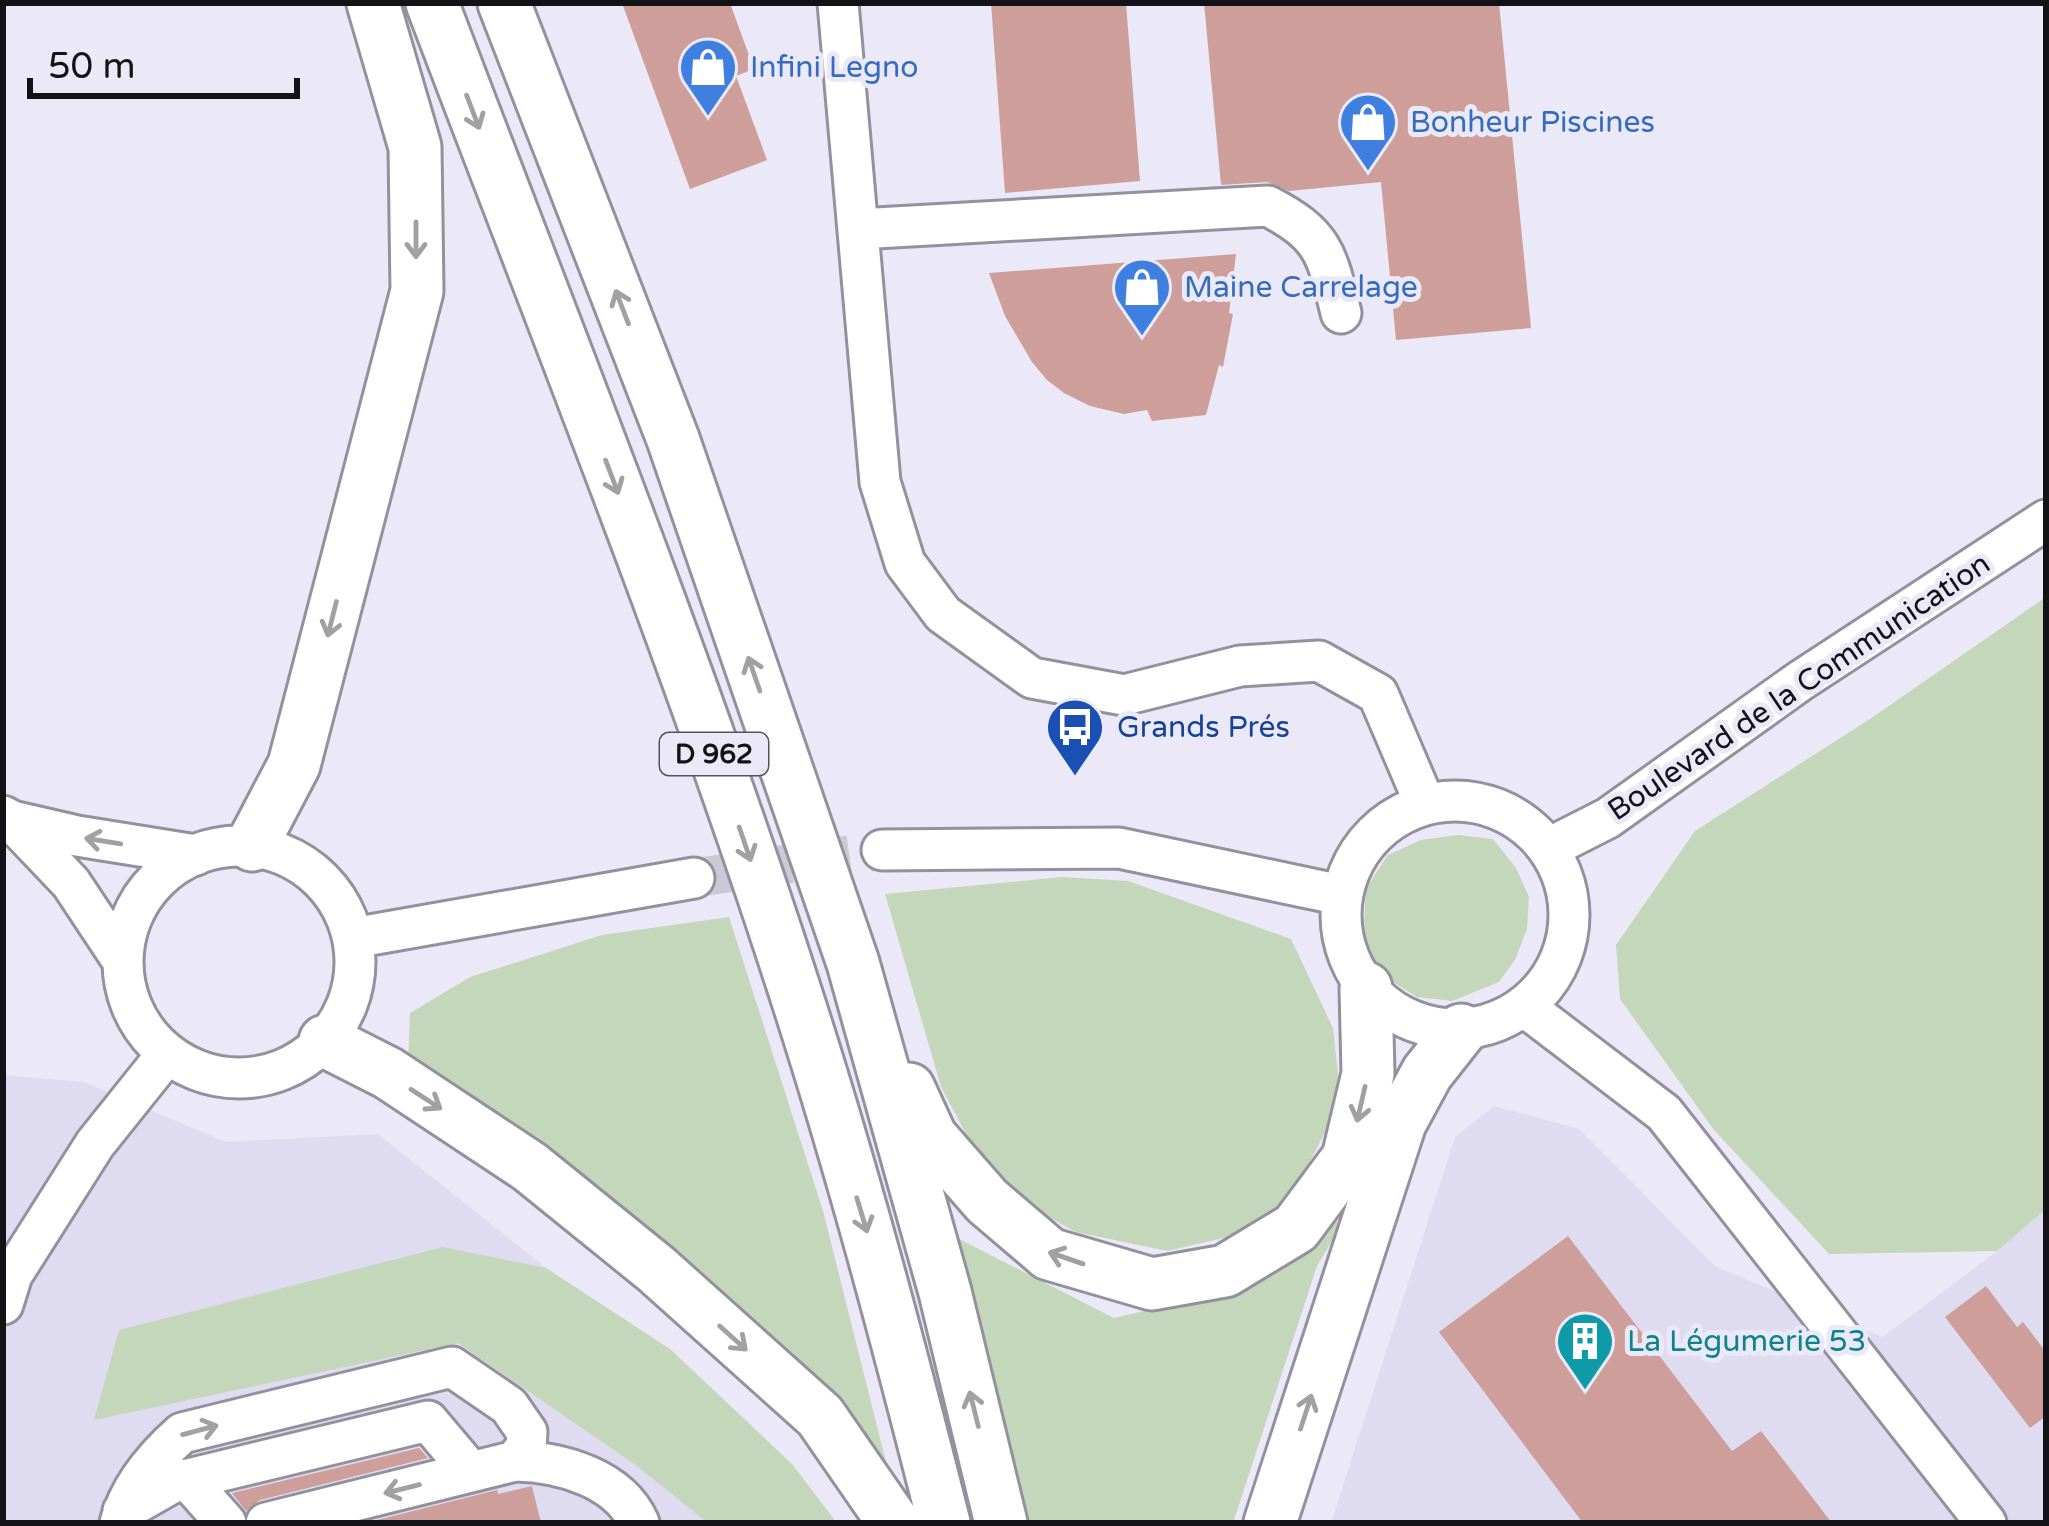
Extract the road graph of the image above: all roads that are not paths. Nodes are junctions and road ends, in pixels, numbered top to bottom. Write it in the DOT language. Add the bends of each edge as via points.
graph roads {
  1 [pos="373,3"];
  2 [pos="432,3"];
  3 [pos="504,3"];
  4 [pos="838,3"];
  5 [pos="858,229"];
  6 [pos="1340,313"];
  7 [pos="2046,520"];
  8 [pos="1425,804"];
  9 [pos="7,819"];
  10 [pos="252,845"];
  11 [pos="1549,848"];
  12 [pos="882,850"];
  13 [pos="196,855"];
  14 [pos="694,878"];
  15 [pos="1341,895"];
  16 [pos="353,938"];
  17 [pos="122,960"];
  18 [pos="853,963"];
  19 [pos="1366,988"];
  20 [pos="1525,1006"];
  21 [pos="1461,1030"];
  22 [pos="325,1040"];
  23 [pos="166,1054"];
  24 [pos="3,1304"];
  25 [pos="515,1461"];
  26 [pos="471,1472"];
  27 [pos="187,1479"];
  28 [pos="122,1517"];
  29 [pos="226,1523"];
  30 [pos="266,1523"];
  31 [pos="639,1523"];
  32 [pos="894,1523"];
  33 [pos="944,1523"];
  34 [pos="1001,1523"];
  35 [pos="1270,1523"];
  36 [pos="1986,1523"];
  1 -- 10 [label="main road, one-way" via="415,147 417,291 294,765"];
  2 -- 33 [label="main road, D 962, one-way" via="702,718 793,984 890,1308"];
  18 -- 3 [label="main road, D 962, one-way" via="673,440"];
  4 -- 5 [label="street"];
  5 -- 6 [label="street" via="1268,206 1319,243"];
  5 -- 8 [label="street" via="880,482 905,563 944,614 1032,678 1124,695 1240,666 1319,661 1378,694"];
  7 -- 11 [label="street, Boulevard de la Communication" via="1608,818"];
  8 -- 11 [label="street" via="1493,806"];
  8 -- 15 [label="street" via="1370,837"];
  13 -- 9 [label="street, one-way"];
  9 -- 17 [label="street" via="71,883"];
  10 -- 13 [label="street"];
  10 -- 16 [label="street" via="318,875"];
  11 -- 20 [label="street" via="1565,880 1568,932 1549,981"];
  12 -- 15 [label="street" via="1119,848"];
  13 -- 17 [label="street" via="144,892"];
  14 -- 16 [label="street"];
  15 -- 19 [label="street" via="1349,960"];
  16 -- 22 [label="street" via="356,975"];
  17 -- 23 [label="street" via="142,1028"];
  19 -- 18 [label="main road, one-way" via="1368,1074 1348,1158 1296,1228 1225,1271 1152,1284 1049,1254 986,1201 931,1137"];
  34 -- 18 [label="main road, D 962, one-way"];
  19 -- 21 [label="street" via="1393,1012"];
  20 -- 21 [label="street"];
  20 -- 36 [label="street" via="1664,1114"];
  35 -- 21 [label="main road, one-way" via="1400,1123"];
  22 -- 23 [label="street" via="266,1076 197,1071"];
  22 -- 32 [label="main road, one-way" via="530,1167 656,1269 820,1416"];
  23 -- 24 [label="street" via="95,1144 12,1275"];
  25 -- 26 [label="street"];
  28 -- 25 [label="street, one-way" via="154,1458 182,1433 452,1367 508,1406 527,1432"];
  25 -- 31 [label="street" via="546,1462 601,1481"];
  26 -- 27 [label="street" via="428,1421"];
  26 -- 30 [label="street, one-way"];
  27 -- 28 [label="street"];
  27 -- 29 [label="street"];
}
